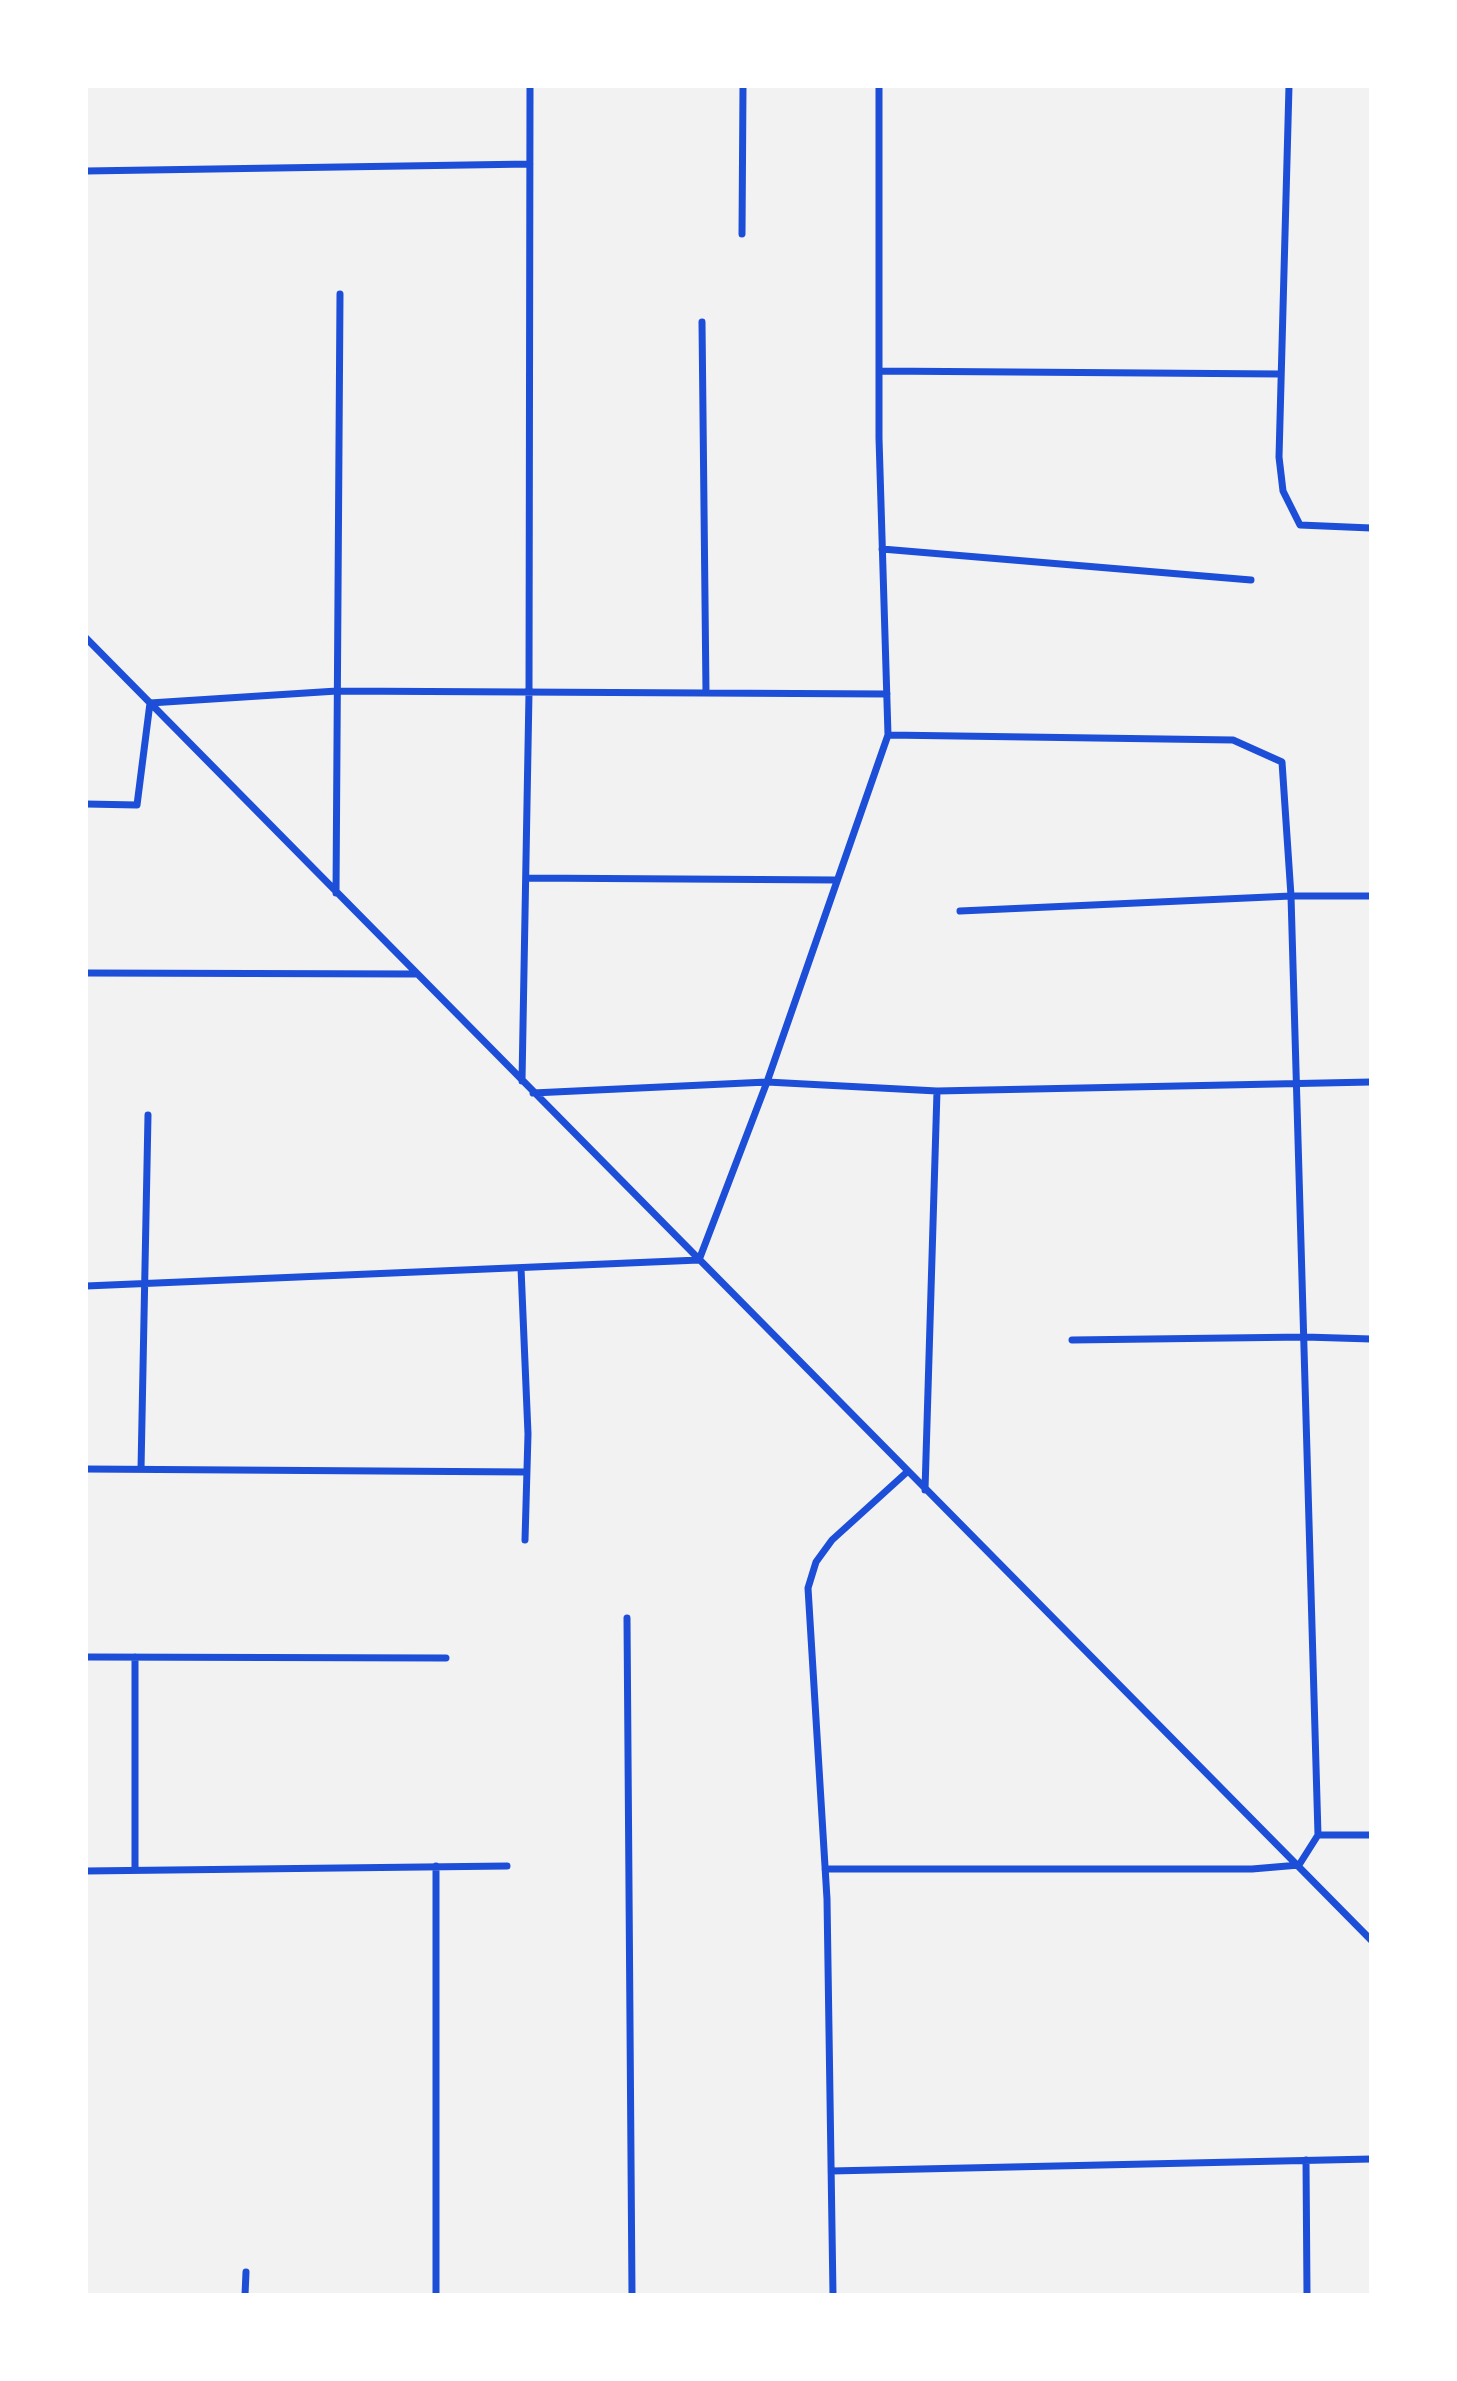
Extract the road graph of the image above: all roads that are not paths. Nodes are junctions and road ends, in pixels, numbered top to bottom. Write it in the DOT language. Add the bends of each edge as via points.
graph roads {
  1 [pos="530,86"];
  2 [pos="743,86"];
  3 [pos="879,86"];
  4 [pos="1289,86"];
  5 [pos="530,164"];
  6 [pos="86,171"];
  7 [pos="742,234"];
  8 [pos="340,294"];
  9 [pos="702,321"];
  10 [pos="878,371"];
  11 [pos="1281,374"];
  12 [pos="1371,528"];
  13 [pos="882,549"];
  14 [pos="1251,580"];
  15 [pos="86,638"];
  16 [pos="337,691"];
  17 [pos="529,693"];
  18 [pos="706,693"];
  19 [pos="887,694"];
  20 [pos="150,703"];
  21 [pos="888,735"];
  22 [pos="86,804"];
  23 [pos="526,878"];
  24 [pos="837,880"];
  25 [pos="336,893"];
  26 [pos="1291,896"];
  27 [pos="1371,896"];
  28 [pos="960,911"];
  29 [pos="86,973"];
  30 [pos="416,974"];
  31 [pos="522,1081"];
  32 [pos="767,1082"];
  33 [pos="1297,1082"];
  34 [pos="1371,1082"];
  35 [pos="937,1091"];
  36 [pos="533,1093"];
  37 [pos="148,1115"];
  38 [pos="699,1260"];
  39 [pos="521,1268"];
  40 [pos="146,1284"];
  41 [pos="86,1286"];
  42 [pos="1305,1337"];
  43 [pos="1371,1339"];
  44 [pos="1072,1340"];
  45 [pos="86,1469"];
  46 [pos="141,1469"];
  47 [pos="526,1472"];
  48 [pos="907,1472"];
  49 [pos="925,1490"];
  50 [pos="525,1539"];
  51 [pos="627,1618"];
  52 [pos="86,1657"];
  53 [pos="135,1657"];
  54 [pos="446,1658"];
  55 [pos="1318,1835"];
  56 [pos="1371,1835"];
  57 [pos="507,1866"];
  58 [pos="1299,1866"];
  59 [pos="436,1867"];
  60 [pos="825,1869"];
  61 [pos="135,1870"];
  62 [pos="86,1871"];
  63 [pos="1371,1940"];
  64 [pos="1371,2159"];
  65 [pos="1306,2160"];
  66 [pos="831,2171"];
  67 [pos="246,2272"];
  68 [pos="246,2295"];
  69 [pos="436,2295"];
  70 [pos="632,2295"];
  71 [pos="833,2295"];
  72 [pos="1307,2295"];
  1 -- 5 [label="street"];
  2 -- 7 [label="street"];
  3 -- 10 [label="street"];
  4 -- 11 [label="street"];
  5 -- 6 [label="street"];
  5 -- 17 [label="street"];
  8 -- 16 [label="street"];
  9 -- 18 [label="street"];
  10 -- 11 [label="street"];
  10 -- 13 [label="street"];
  11 -- 12 [label="street" via="1283,491 1300,525"];
  13 -- 14 [label="street"];
  13 -- 19 [label="street"];
  15 -- 20 [label="street"];
  16 -- 17 [label="street"];
  16 -- 20 [label="street"];
  16 -- 25 [label="street"];
  17 -- 18 [label="street"];
  17 -- 23 [label="street"];
  18 -- 19 [label="street"];
  19 -- 21 [label="street"];
  20 -- 22 [label="street" via="137,805"];
  20 -- 25 [label="street"];
  21 -- 24 [label="street"];
  21 -- 26 [label="street" via="1233,740 1282,762"];
  23 -- 24 [label="street"];
  23 -- 31 [label="street"];
  24 -- 32 [label="street"];
  25 -- 30 [label="street"];
  26 -- 27 [label="street"];
  26 -- 28 [label="street"];
  26 -- 33 [label="street"];
  29 -- 30 [label="street"];
  30 -- 31 [label="street"];
  31 -- 36 [label="street"];
  32 -- 35 [label="street"];
  32 -- 36 [label="street"];
  32 -- 38 [label="street"];
  33 -- 34 [label="street"];
  33 -- 35 [label="street"];
  33 -- 42 [label="street"];
  35 -- 49 [label="street"];
  36 -- 38 [label="street"];
  37 -- 40 [label="street"];
  38 -- 39 [label="street"];
  38 -- 48 [label="street"];
  39 -- 40 [label="street"];
  39 -- 47 [label="street"];
  40 -- 41 [label="street"];
  40 -- 46 [label="street"];
  42 -- 43 [label="street"];
  42 -- 44 [label="street"];
  42 -- 55 [label="street"];
  45 -- 46 [label="street"];
  46 -- 47 [label="street"];
  47 -- 50 [label="street"];
  48 -- 49 [label="street"];
  48 -- 60 [label="street" via="832,1540 816,1562 808,1588"];
  49 -- 58 [label="street"];
  51 -- 70 [label="street"];
  52 -- 53 [label="street"];
  53 -- 54 [label="street"];
  53 -- 61 [label="street"];
  55 -- 56 [label="street"];
  55 -- 58 [label="street"];
  57 -- 59 [label="street"];
  58 -- 60 [label="street" via="1252,1870"];
  58 -- 63 [label="street"];
  59 -- 61 [label="street"];
  59 -- 69 [label="street"];
  60 -- 66 [label="street"];
  61 -- 62 [label="street"];
  64 -- 65 [label="street"];
  65 -- 66 [label="street"];
  65 -- 72 [label="street"];
  66 -- 71 [label="street"];
  67 -- 68 [label="street"];
}
